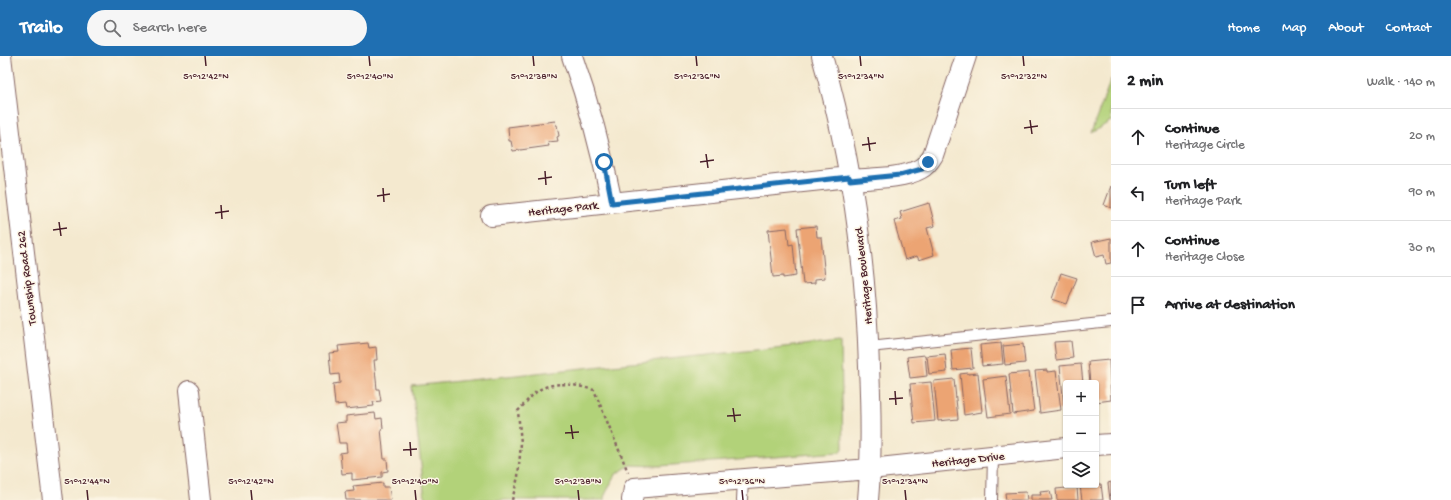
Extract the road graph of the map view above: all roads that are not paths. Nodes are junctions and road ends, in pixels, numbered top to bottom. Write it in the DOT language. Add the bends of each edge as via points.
graph roads {
  1 [pos="1,56"];
  2 [pos="572,56"];
  3 [pos="822,56"];
  4 [pos="966,56"];
  5 [pos="850,179"];
  6 [pos="612,203"];
  7 [pos="491,216"];
  8 [pos="1111,322"];
  9 [pos="869,347"];
  10 [pos="189,391"];
  11 [pos="1111,444"];
  12 [pos="1099,445"];
  13 [pos="1063,448"];
  14 [pos="993,456"];
  15 [pos="870,469"];
  16 [pos="743,479"];
  17 [pos="633,494"];
  18 [pos="53,500"];
  19 [pos="200,500"];
  20 [pos="742,500"];
  21 [pos="868,500"];
  22 [pos="992,500"];
  1 -- 18 [label="street, Township Road 262"];
  2 -- 6 [label="street" via="597,135"];
  3 -- 5 [label="street, Heritage Boulevard"];
  4 -- 5 [label="street, Heritage Park" via="933,155 922,169 900,175"];
  5 -- 6 [label="street, Heritage Park"];
  5 -- 9 [label="street, Heritage Boulevard" via="864,274"];
  6 -- 7 [label="street, Heritage Park"];
  8 -- 9 [label="lane"];
  9 -- 15 [label="street, Heritage Boulevard"];
  10 -- 19 [label="street"];
  11 -- 12 [label="street"];
  13 -- 14 [label="street, Heritage Drive"];
  14 -- 15 [label="street, Heritage Drive"];
  14 -- 22 [label="lane"];
  15 -- 16 [label="street, Heritage Drive"];
  15 -- 21 [label="street, Heritage Boulevard"];
  16 -- 17 [label="street, Heritage Drive"];
  16 -- 20 [label="lane"];
}
